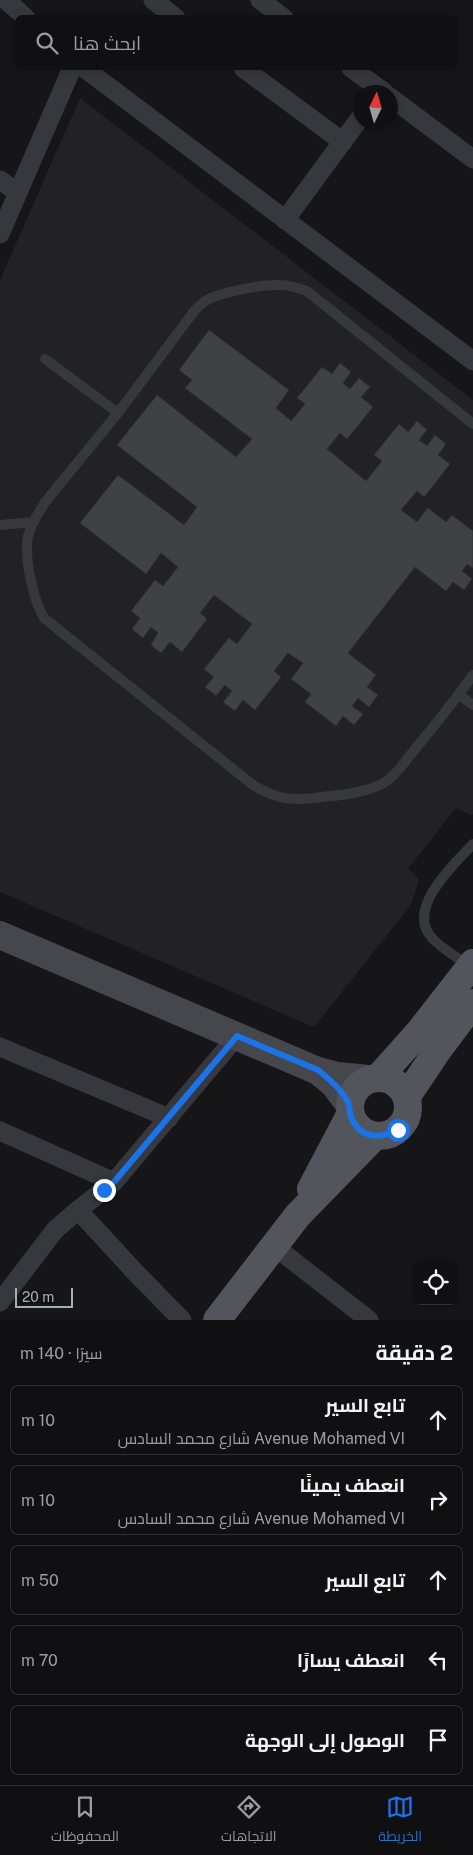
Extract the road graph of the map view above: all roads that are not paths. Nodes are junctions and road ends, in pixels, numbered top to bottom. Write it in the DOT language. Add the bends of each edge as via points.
graph roads {
  1 [pos="153,0"];
  2 [pos="260,0"];
  3 [pos="10,2"];
  4 [pos="23,15"];
  5 [pos="172,15"];
  6 [pos="280,15"];
  7 [pos="71,70"];
  8 [pos="87,70"];
  9 [pos="246,70"];
  10 [pos="354,70"];
  11 [pos="373,85"];
  12 [pos="398,103"];
  13 [pos="353,128"];
  14 [pos="343,142"];
  15 [pos="473,159"];
  16 [pos="0,180"];
  17 [pos="18,193"];
  18 [pos="285,220"];
  19 [pos="0,234"];
  20 [pos="46,359"];
  21 [pos="473,361"];
  22 [pos="118,413"];
  23 [pos="473,424"];
  24 [pos="34,522"];
  25 [pos="0,525"];
  26 [pos="473,676"];
  27 [pos="459,695"];
  28 [pos="473,705"];
  29 [pos="473,844"];
  30 [pos="0,935"];
  31 [pos="472,965"];
  32 [pos="473,1003"];
  33 [pos="237,1036"];
  34 [pos="0,1047"];
  35 [pos="318,1070"];
  36 [pos="374,1078"];
  37 [pos="407,1096"];
  38 [pos="350,1109"];
  39 [pos="169,1118"];
  40 [pos="0,1131"];
  41 [pos="375,1136"];
  42 [pos="114,1182"];
  43 [pos="78,1210"];
  44 [pos="298,1215"];
  45 [pos="274,1246"];
  46 [pos="0,1302"];
  47 [pos="182,1320"];
  48 [pos="217,1320"];
  49 [pos="369,1320"];
  1 -- 5 [label="street"];
  2 -- 6 [label="street"];
  3 -- 4 [label="street"];
  7 -- 17 [label="street"];
  8 -- 18 [label="street"];
  9 -- 14 [label="street"];
  10 -- 11 [label="street"];
  12 -- 15 [label="street"];
  13 -- 14 [label="street"];
  14 -- 18 [label="street"];
  16 -- 17 [label="street"];
  17 -- 19 [label="street"];
  18 -- 21 [label="street"];
  20 -- 22 [label="lane"];
  22 -- 23 [label="lane" via="195,310 206,300 262,286 280,285 307,291"];
  22 -- 24 [label="lane" via="46,501"];
  24 -- 25 [label="lane"];
  24 -- 27 [label="lane" via="27,547 28,562 44,618 267,794 311,799 356,792 384,783"];
  26 -- 27 [label="lane"];
  27 -- 28 [label="lane"];
  29 -- 31 [label="lane" via="439,882 430,896 424,916 432,939"];
  30 -- 33 [label="main road"];
  31 -- 36 [label="main road" via="420,1031"];
  32 -- 37 [label="main road"];
  33 -- 35 [label="main road"];
  33 -- 39 [label="street"];
  34 -- 39 [label="street"];
  35 -- 36 [label="main road" via="338,1076"];
  35 -- 38 [label="main road" via="334,1084"];
  36 -- 37 [label="main road" via="390,1079"];
  36 -- 38 [label="main road" via="359,1084 352,1093"];
  37 -- 41 [label="main road" via="405,1120 398,1130"];
  38 -- 41 [label="main road" via="355,1125"];
  38 -- 44 [label="main road"];
  39 -- 42 [label="street"];
  40 -- 42 [label="street"];
  41 -- 44 [label="main road"];
  42 -- 43 [label="street"];
  43 -- 46 [label="street" via="56,1230"];
  43 -- 47 [label="street"];
  44 -- 45 [label="main road"];
  45 -- 48 [label="main road"];
  45 -- 49 [label="street"];
}
